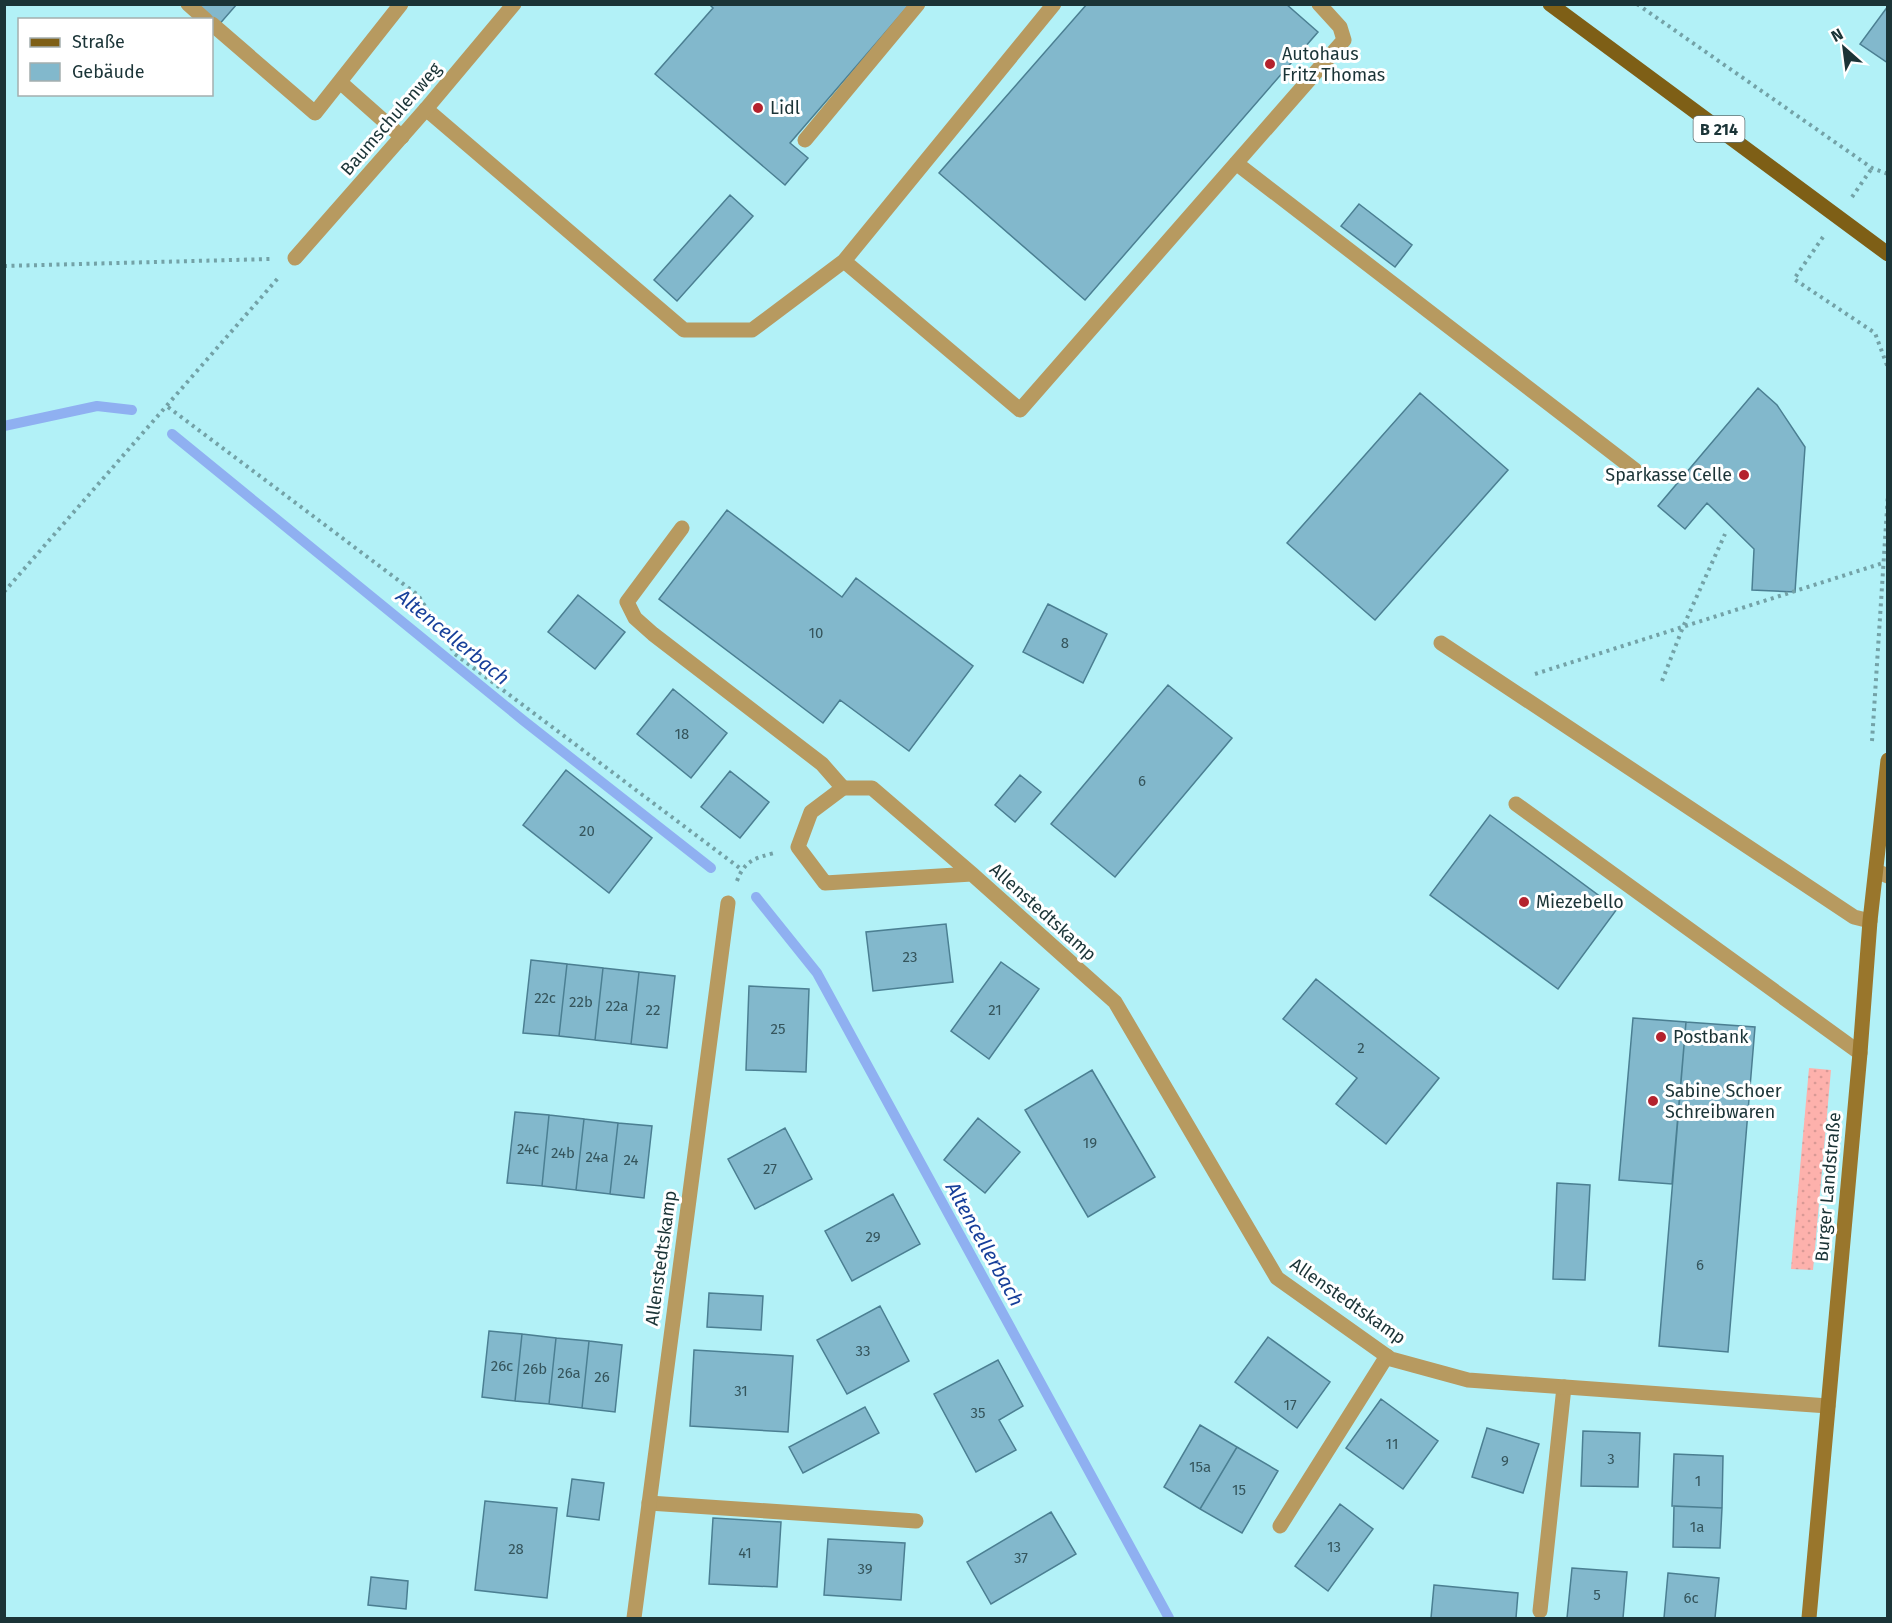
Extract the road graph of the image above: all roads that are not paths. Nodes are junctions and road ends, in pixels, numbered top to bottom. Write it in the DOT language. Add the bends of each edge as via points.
graph roads {
  1 [pos="188,4"];
  2 [pos="401,4"];
  3 [pos="514,4"];
  4 [pos="918,4"];
  5 [pos="1054,4"];
  6 [pos="1319,4"];
  7 [pos="1550,4"];
  8 [pos="204,18"];
  9 [pos="213,25"];
  10 [pos="340,82"];
  11 [pos="426,109"];
  12 [pos="402,137"];
  13 [pos="805,140"];
  14 [pos="1236,163"];
  15 [pos="1887,254"];
  16 [pos="295,258"];
  17 [pos="844,261"];
  18 [pos="1635,470"];
  19 [pos="682,528"];
  20 [pos="1441,643"];
  21 [pos="1887,760"];
  22 [pos="843,788"];
  23 [pos="1516,804"];
  24 [pos="972,874"];
  25 [pos="1882,874"];
  26 [pos="728,903"];
  27 [pos="1870,921"];
  28 [pos="1860,1053"];
  29 [pos="1387,1356"];
  30 [pos="1564,1387"];
  31 [pos="1828,1406"];
  32 [pos="649,1503"];
  33 [pos="916,1521"];
  34 [pos="1280,1526"];
  35 [pos="1540,1611"];
  36 [pos="634,1618"];
  37 [pos="1809,1618"];
  1 -- 8 [label="street"];
  2 -- 10 [label="street"];
  3 -- 11 [label="street, Baumschulenweg"];
  4 -- 13 [label="street"];
  5 -- 17 [label="street"];
  6 -- 14 [label="street" via="1340,27 1344,40"];
  7 -- 15 [label="main road, B 214"];
  9 -- 10 [label="street" via="315,113"];
  10 -- 12 [label="street"];
  11 -- 12 [label="street, Baumschulenweg"];
  11 -- 17 [label="street" via="684,330 752,330"];
  12 -- 16 [label="street, Baumschulenweg"];
  14 -- 17 [label="street" via="1020,410"];
  14 -- 18 [label="street"];
  19 -- 22 [label="street" via="627,602 635,618 822,764"];
  20 -- 27 [label="street" via="1854,916"];
  21 -- 25 [label="street, Burger Landstraße"];
  22 -- 24 [label="street, Allenstedtskamp" via="872,788"];
  22 -- 24 [label="street, Allenstedtskamp" via="811,812 798,847 825,883"];
  23 -- 28 [label="street"];
  24 -- 29 [label="street, Allenstedtskamp" via="1115,1002 1277,1278"];
  25 -- 27 [label="street, Burger Landstraße"];
  26 -- 32 [label="street, Allenstedtskamp"];
  27 -- 28 [label="street, Burger Landstraße"];
  28 -- 31 [label="street, Burger Landstraße"];
  29 -- 30 [label="street, Allenstedtskamp" via="1468,1380"];
  29 -- 34 [label="street"];
  30 -- 31 [label="street, Allenstedtskamp"];
  30 -- 35 [label="street"];
  31 -- 37 [label="street, Burger Landstraße"];
  32 -- 33 [label="street"];
  32 -- 36 [label="street, Allenstedtskamp"];
}
